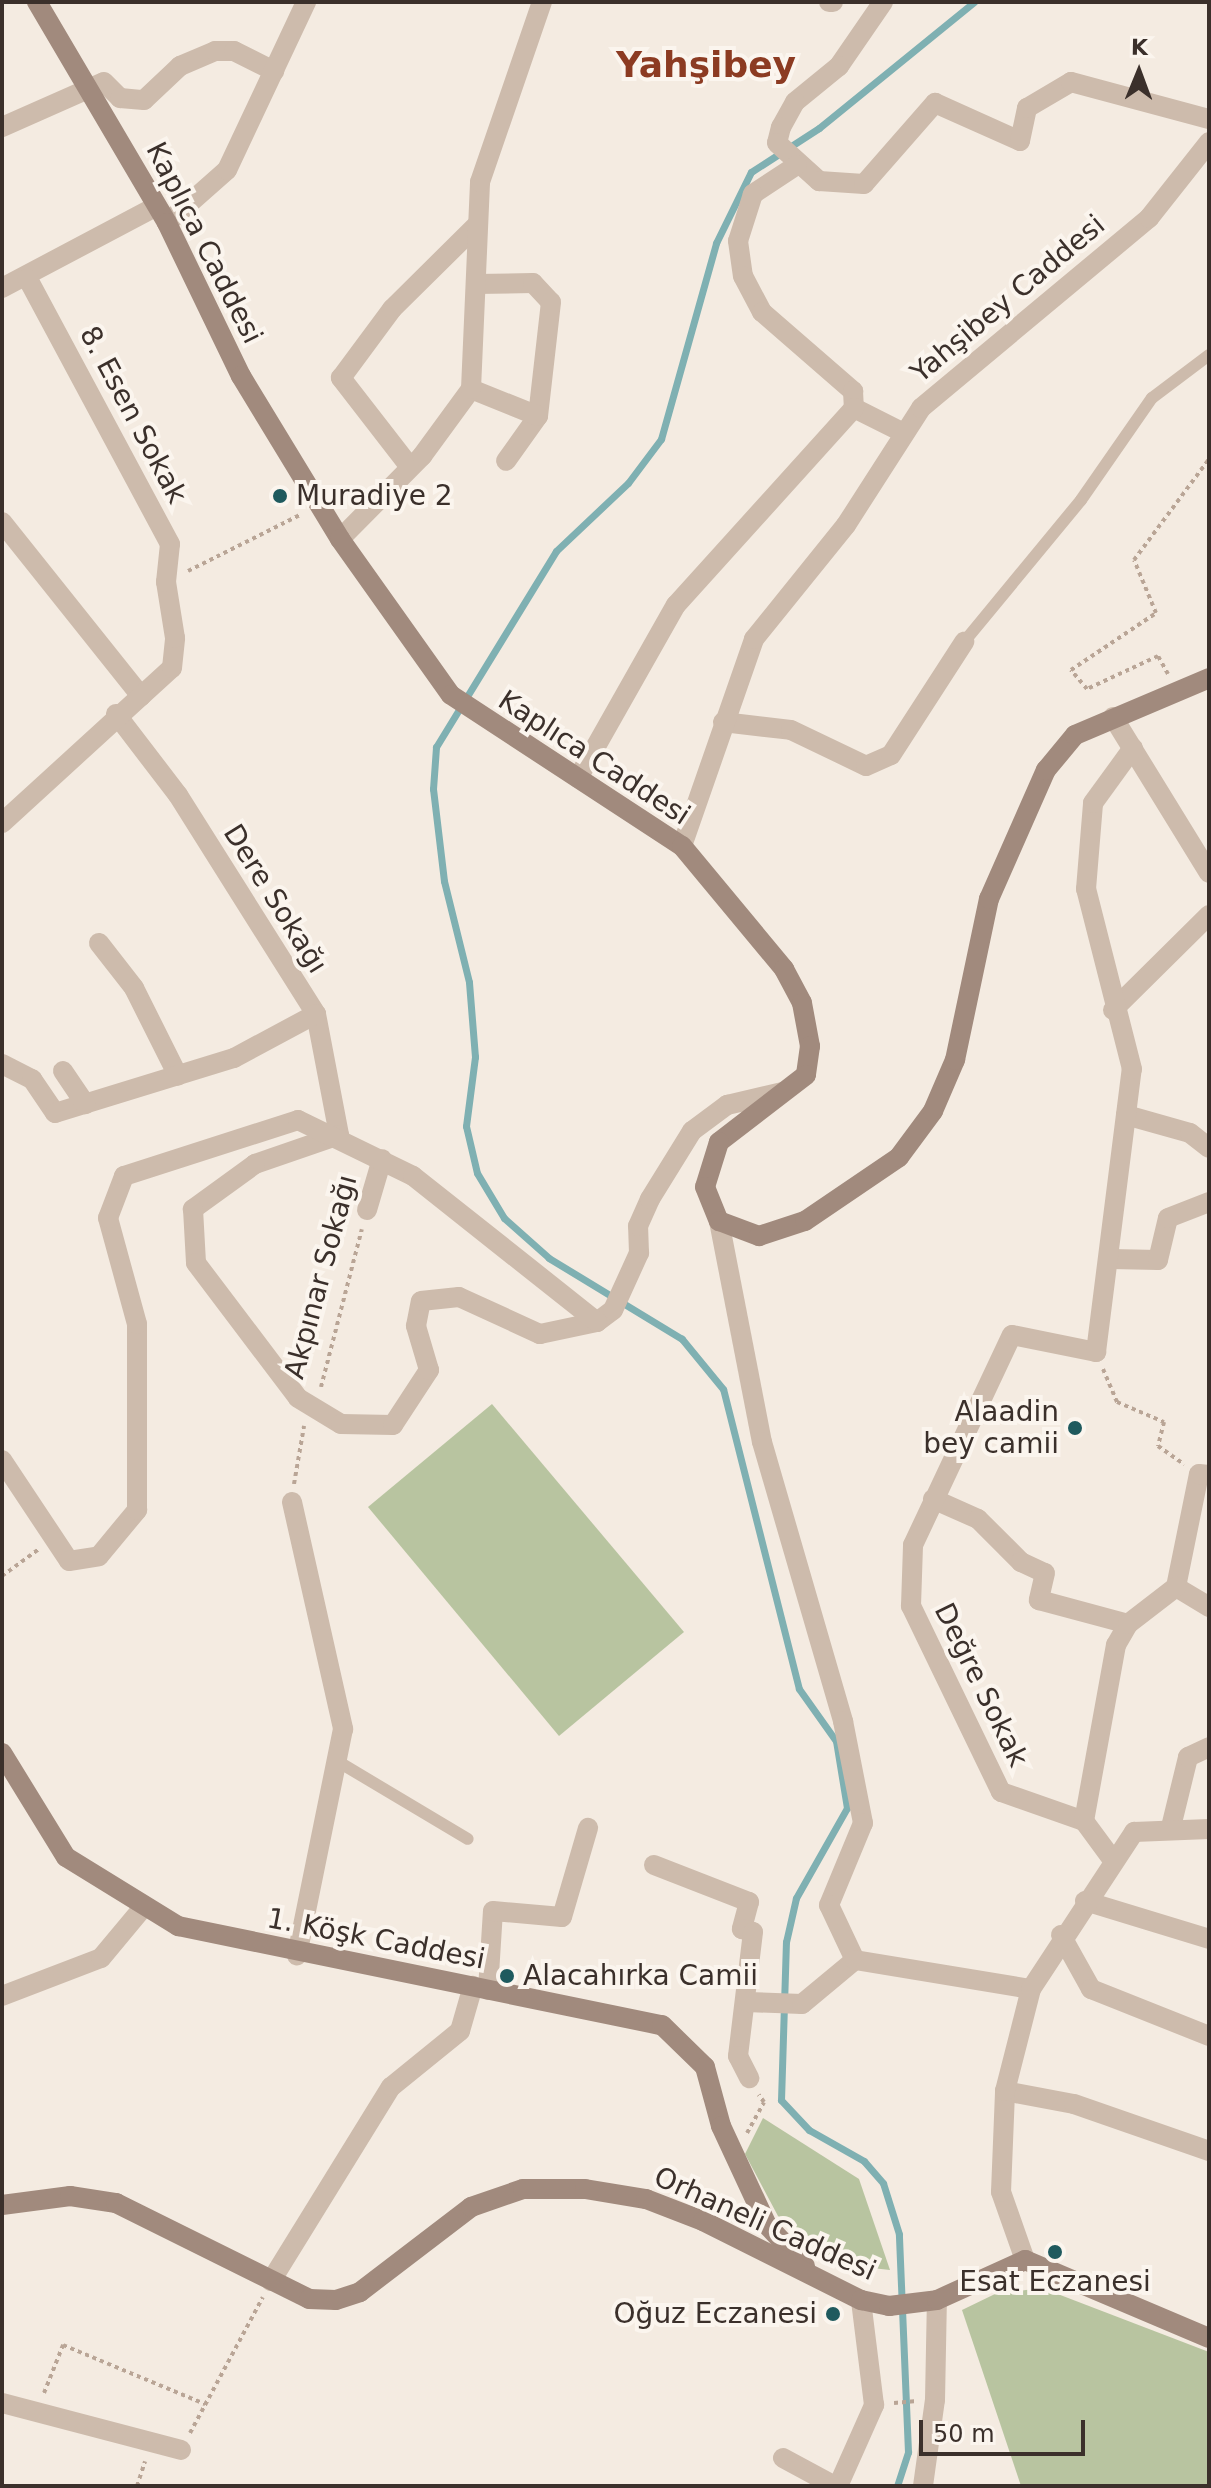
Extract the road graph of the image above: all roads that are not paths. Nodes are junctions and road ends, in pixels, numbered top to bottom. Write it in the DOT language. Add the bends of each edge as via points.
graph roads {
  1 [pos="37,2"];
  2 [pos="306,2"];
  3 [pos="542,2"];
  4 [pos="883,2"];
  5 [pos="274,71"];
  6 [pos="89,86"];
  7 [pos="1209,119"];
  8 [pos="2,127"];
  9 [pos="1209,142"];
  10 [pos="797,165"];
  11 [pos="162,214"];
  12 [pos="478,224"];
  13 [pos="28,279"];
  14 [pos="476,284"];
  15 [pos="2,288"];
  16 [pos="1209,355"];
  17 [pos="471,389"];
  18 [pos="854,408"];
  19 [pos="538,416"];
  20 [pos="904,433"];
  21 [pos="506,461"];
  22 [pos="410,467"];
  23 [pos="2,522"];
  24 [pos="340,539"];
  25 [pos="964,642"];
  26 [pos="1209,678"];
  27 [pos="141,696"];
  28 [pos="116,714"];
  29 [pos="1113,717"];
  30 [pos="723,722"];
  31 [pos="1133,748"];
  32 [pos="578,778"];
  33 [pos="2,823"];
  34 [pos="682,846"];
  35 [pos="1209,873"];
  36 [pos="1209,915"];
  37 [pos="99,943"];
  38 [pos="1113,1010"];
  39 [pos="316,1014"];
  40 [pos="2,1064"];
  41 [pos="63,1071"];
  42 [pos="178,1076"];
  43 [pos="794,1088"];
  44 [pos="85,1104"];
  45 [pos="1126,1115"];
  46 [pos="339,1135"];
  47 [pos="1209,1148"];
  48 [pos="382,1159"];
  49 [pos="1209,1202"];
  50 [pos="367,1210"];
  51 [pos="719,1221"];
  52 [pos="1111,1259"];
  53 [pos="610,1307"];
  54 [pos="2,1460"];
  55 [pos="1204,1474"];
  56 [pos="933,1499"];
  57 [pos="292,1502"];
  58 [pos="1176,1587"];
  59 [pos="1209,1607"];
  60 [pos="1128,1624"];
  61 [pos="1209,1747"];
  62 [pos="2,1753"];
  63 [pos="337,1761"];
  64 [pos="1084,1821"];
  65 [pos="1171,1827"];
  66 [pos="588,1828"];
  67 [pos="1209,1829"];
  68 [pos="468,1839"];
  69 [pos="1112,1859"];
  70 [pos="654,1865"];
  71 [pos="1085,1901"];
  72 [pos="141,1910"];
  73 [pos="1061,1935"];
  74 [pos="1209,1939"];
  75 [pos="297,1955"];
  76 [pos="855,1960"];
  77 [pos="481,1988"];
  78 [pos="1031,1989"];
  79 [pos="2,1996"];
  80 [pos="754,2002"];
  81 [pos="1209,2036"];
  82 [pos="749,2078"];
  83 [pos="1005,2091"];
  84 [pos="1209,2151"];
  85 [pos="2,2205"];
  86 [pos="1025,2260"];
  87 [pos="813,2275"];
  88 [pos="271,2281"];
  89 [pos="861,2300"];
  90 [pos="937,2300"];
  91 [pos="1209,2338"];
  92 [pos="2,2403"];
  93 [pos="181,2450"];
  94 [pos="783,2458"];
  95 [pos="836,2486"];
  96 [pos="923,2486"];
  1 -- 6 [label="main road, Kaplıca Caddesi"];
  2 -- 5 [label="street"];
  3 -- 12 [label="street" via="480,182"];
  4 -- 10 [label="street" via="839,66 795,102 777,143"];
  5 -- 6 [label="street" via="234,51 215,51 180,66 144,100 120,98 104,82"];
  5 -- 11 [label="street" via="227,170"];
  6 -- 8 [label="street"];
  6 -- 11 [label="main road, Kaplıca Caddesi"];
  7 -- 10 [label="street" via="1071,82 1027,108 1020,141 935,103 864,184 819,181"];
  9 -- 20 [label="street, Yahşibey Caddesi" via="1149,218 1035,306 921,408"];
  10 -- 18 [label="street" via="753,194 738,241 743,276 762,312 853,391"];
  11 -- 13 [label="street"];
  11 -- 24 [label="main road, Kaplıca Caddesi" via="241,376"];
  12 -- 14 [label="street"];
  12 -- 22 [label="street" via="392,309 341,378"];
  13 -- 15 [label="street"];
  13 -- 27 [label="street, 8. Esen Sokak" via="170,544 166,582 172,668"];
  14 -- 17 [label="street"];
  14 -- 19 [label="street" via="533,283 547,292 553,327"];
  16 -- 25 [label="lane" via="1152,398 1081,500"];
  17 -- 19 [label="street"];
  17 -- 22 [label="street"];
  18 -- 20 [label="street"];
  18 -- 32 [label="street" via="676,605"];
  19 -- 21 [label="street"];
  20 -- 30 [label="street, Yahşibey Caddesi" via="846,525 754,639"];
  22 -- 24 [label="street"];
  23 -- 27 [label="street"];
  24 -- 32 [label="main road, Kaplıca Caddesi" via="430,665 476,715"];
  25 -- 30 [label="street" via="891,755 866,766 791,730"];
  26 -- 29 [label="main road"];
  27 -- 28 [label="street"];
  28 -- 33 [label="street"];
  28 -- 39 [label="street, Dere Sokağı" via="178,795"];
  29 -- 31 [label="street"];
  29 -- 51 [label="main road" via="1075,735 1046,770 989,899 955,1060 933,1111 899,1157 805,1221 759,1236"];
  30 -- 34 [label="street, Yahşibey Caddesi"];
  31 -- 35 [label="street"];
  31 -- 38 [label="street" via="1093,803 1086,889"];
  32 -- 34 [label="main road, Kaplıca Caddesi"];
  34 -- 43 [label="main road, Kaplıca Caddesi" via="764,939 802,1003 810,1046 806,1075"];
  36 -- 38 [label="street"];
  37 -- 42 [label="street" via="134,988"];
  38 -- 45 [label="street" via="1132,1069"];
  39 -- 42 [label="street" via="234,1058"];
  39 -- 46 [label="street, Dere Sokağı"];
  40 -- 44 [label="street" via="32,1079 55,1113"];
  41 -- 44 [label="street"];
  42 -- 44 [label="street"];
  43 -- 51 [label="main road" via="719,1142 705,1187"];
  43 -- 53 [label="street" via="727,1105 692,1131 644,1213 639,1253"];
  45 -- 47 [label="street" via="1190,1133"];
  45 -- 52 [label="street"];
  46 -- 48 [label="street"];
  46 -- 53 [label="street" via="255,1164 193,1209 196,1263 313,1412 341,1424 393,1425 429,1370 414,1313 437,1295 540,1334"];
  46 -- 54 [label="street" via="298,1120 124,1176 108,1218 137,1324 137,1510 99,1556 69,1561"];
  48 -- 50 [label="street, Akpınar Sokağı"];
  48 -- 53 [label="street"];
  49 -- 52 [label="street" via="1168,1218 1158,1260"];
  51 -- 76 [label="street" via="762,1442 843,1721 863,1823 829,1905"];
  52 -- 56 [label="street, Değre Sokak" via="1096,1352 1012,1335"];
  55 -- 58 [label="street"];
  56 -- 60 [label="street" via="978,1519 1021,1562 1045,1573 1039,1600"];
  56 -- 64 [label="street, Değre Sokak" via="913,1545 911,1606 1001,1792"];
  57 -- 63 [label="street" via="343,1729"];
  58 -- 59 [label="street"];
  58 -- 60 [label="street"];
  60 -- 64 [label="street" via="1116,1645"];
  61 -- 65 [label="street" via="1188,1757"];
  62 -- 72 [label="main road, 1. Köşk Caddesi" via="66,1857"];
  63 -- 68 [label="lane"];
  63 -- 75 [label="street"];
  64 -- 69 [label="street"];
  65 -- 67 [label="street"];
  65 -- 69 [label="street" via="1134,1832"];
  66 -- 77 [label="street" via="562,1917 493,1911"];
  69 -- 71 [label="street"];
  70 -- 80 [label="street" via="749,1902 742,1929 753,1932"];
  71 -- 73 [label="street"];
  71 -- 74 [label="street"];
  72 -- 75 [label="main road, 1. Köşk Caddesi" via="178,1926"];
  72 -- 79 [label="street" via="101,1958"];
  73 -- 78 [label="street"];
  73 -- 81 [label="street" via="1091,1989"];
  75 -- 77 [label="main road, 1. Köşk Caddesi"];
  76 -- 78 [label="street"];
  76 -- 80 [label="street" via="802,2004"];
  77 -- 87 [label="main road, 1. Köşk Caddesi" via="662,2025 705,2067 735,2156 767,2225"];
  77 -- 88 [label="street" via="460,2031 391,2087"];
  78 -- 83 [label="street"];
  80 -- 82 [label="street" via="738,2056"];
  83 -- 84 [label="street" via="1074,2104"];
  83 -- 86 [label="street" via="1001,2192"];
  85 -- 88 [label="main road, Orhaneli Caddesi" via="70,2196 116,2203"];
  86 -- 90 [label="main road, Orhaneli Caddesi"];
  86 -- 91 [label="main road"];
  87 -- 88 [label="main road, Orhaneli Caddesi" via="646,2199 585,2189 523,2189 471,2207 360,2292 336,2300 309,2299"];
  87 -- 89 [label="main road, Orhaneli Caddesi"];
  89 -- 90 [label="main road, Orhaneli Caddesi" via="889,2306"];
  89 -- 95 [label="street" via="874,2405"];
  90 -- 96 [label="street" via="935,2400"];
  92 -- 93 [label="street"];
  94 -- 95 [label="street"];
}
